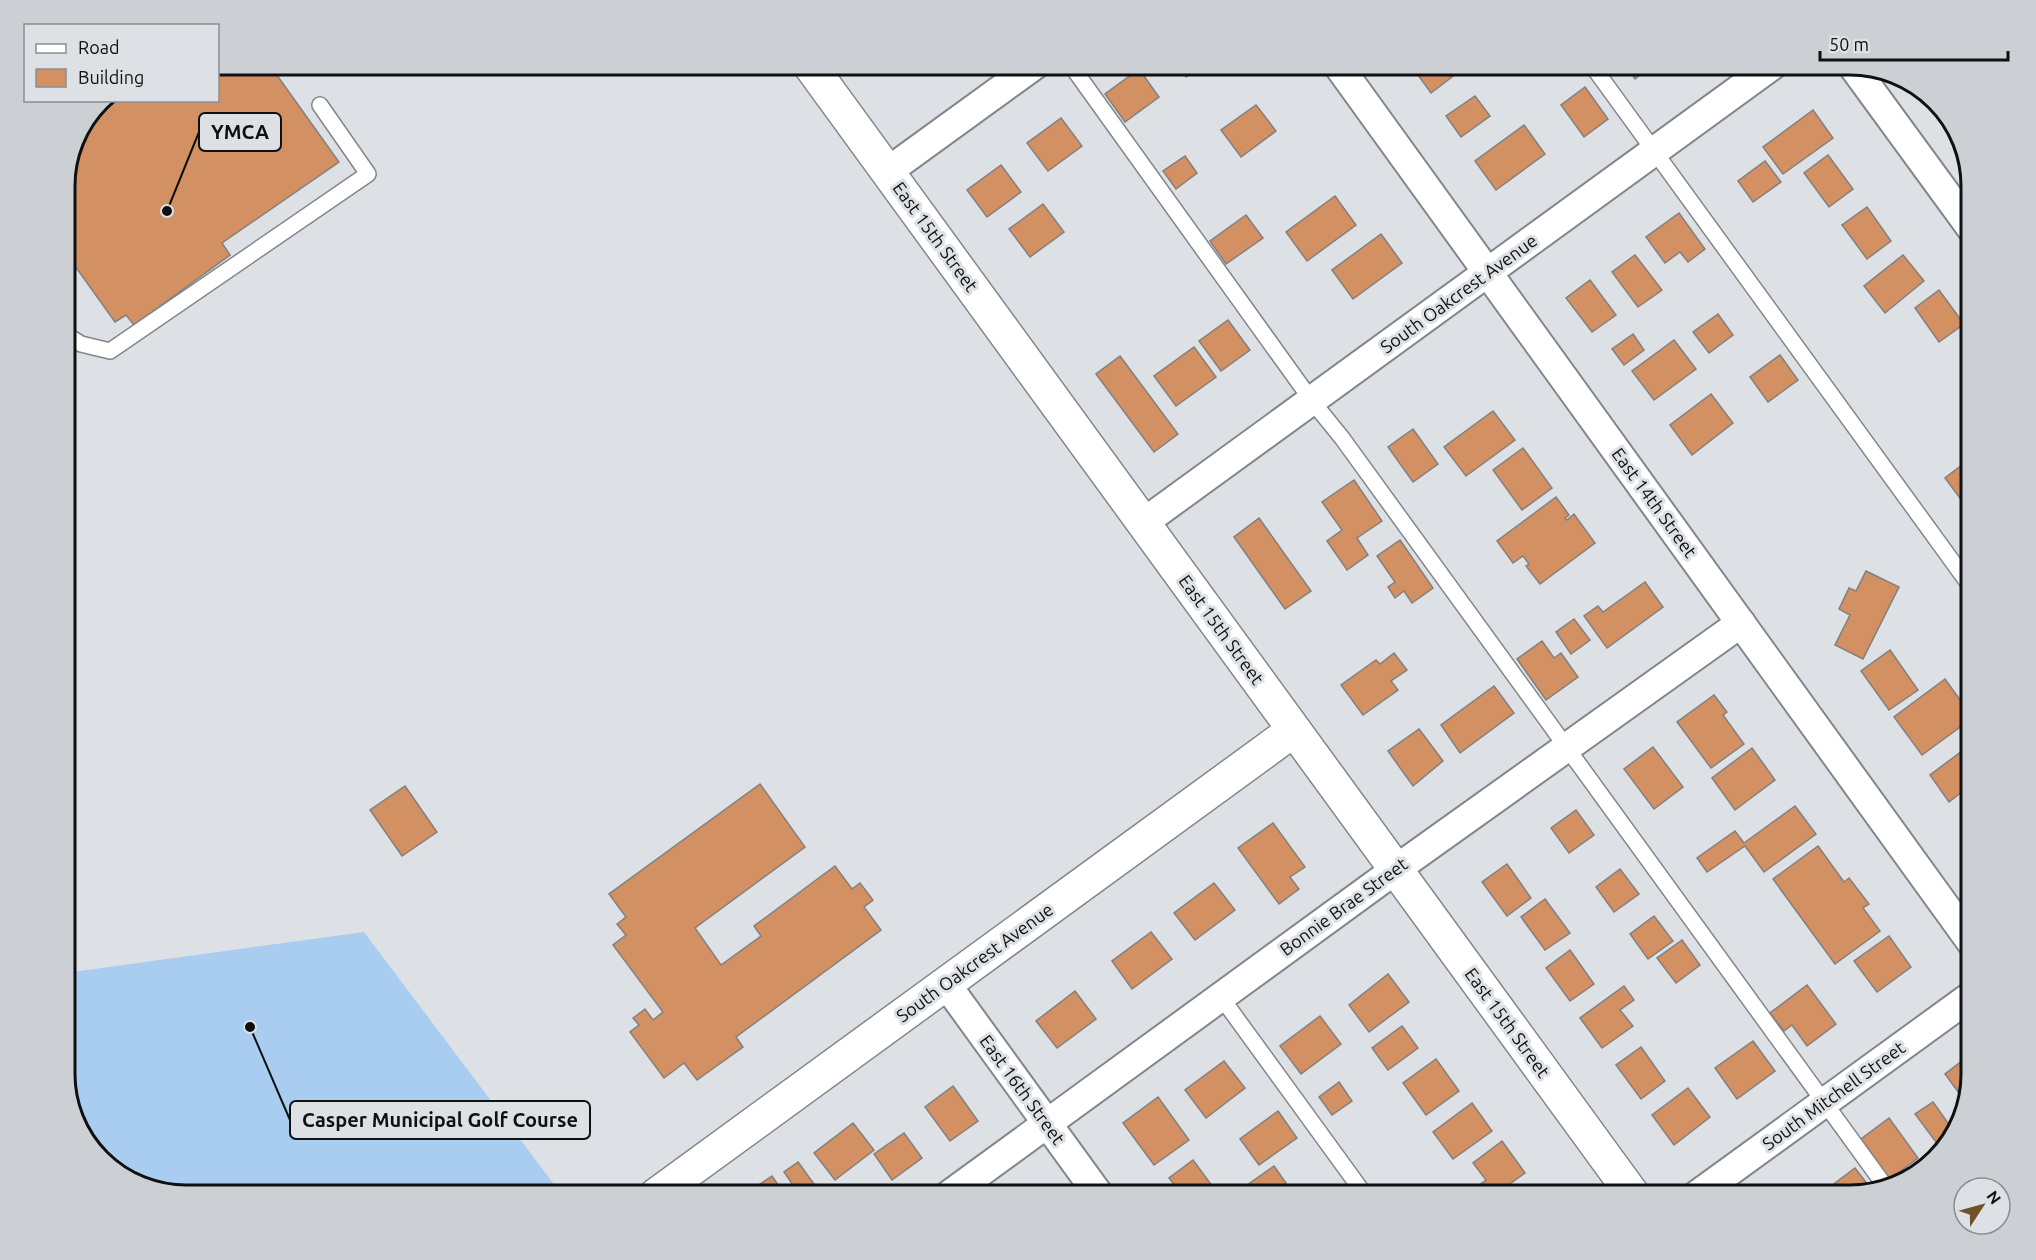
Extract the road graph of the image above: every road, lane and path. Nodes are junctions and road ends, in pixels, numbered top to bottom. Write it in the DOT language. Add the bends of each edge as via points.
graph roads {
  1 [pos="817,75"];
  2 [pos="1021,75"];
  3 [pos="1078,75"];
  4 [pos="1344,75"];
  5 [pos="1599,75"];
  6 [pos="1759,75"];
  7 [pos="1860,76"];
  8 [pos="320,105"];
  9 [pos="1654,152"];
  10 [pos="887,172"];
  11 [pos="1961,214"];
  12 [pos="1487,273"];
  13 [pos="75,340"];
  14 [pos="1312,401"];
  15 [pos="1143,523"];
  16 [pos="1961,573"];
  17 [pos="1741,623"];
  18 [pos="1294,730"];
  19 [pos="1566,748"];
  20 [pos="1395,870"];
  21 [pos="1961,928"];
  22 [pos="946,984"];
  23 [pos="1221,997"];
  24 [pos="1961,1003"];
  25 [pos="1824,1103"];
  26 [pos="1047,1124"];
  27 [pos="1881,1180"];
  28 [pos="671,1185"];
  29 [pos="964,1185"];
  30 [pos="1091,1185"];
  31 [pos="1357,1185"];
  32 [pos="1625,1185"];
  33 [pos="1712,1185"];
  1 -- 10 [label="main road, East 15th Street"];
  2 -- 10 [label="street"];
  3 -- 14 [label="lane"];
  4 -- 12 [label="street, East 14th Street"];
  5 -- 9 [label="lane"];
  6 -- 9 [label="street, South Oakcrest Avenue"];
  7 -- 11 [label="street"];
  8 -- 13 [label="lane" via="368,174 110,351"];
  9 -- 12 [label="street, South Oakcrest Avenue"];
  9 -- 16 [label="lane"];
  10 -- 15 [label="main road, East 15th Street"];
  12 -- 14 [label="street, South Oakcrest Avenue"];
  12 -- 17 [label="street, East 14th Street"];
  14 -- 15 [label="street, South Oakcrest Avenue"];
  14 -- 19 [label="lane"];
  15 -- 18 [label="main road, East 15th Street"];
  17 -- 19 [label="street, Bonnie Brae Street"];
  17 -- 21 [label="street, East 14th Street"];
  18 -- 20 [label="main road, East 15th Street"];
  18 -- 22 [label="main road, South Oakcrest Avenue"];
  19 -- 20 [label="street, Bonnie Brae Street"];
  19 -- 25 [label="lane"];
  20 -- 23 [label="street, Bonnie Brae Street"];
  20 -- 32 [label="main road, East 15th Street"];
  22 -- 26 [label="street, East 16th Street"];
  22 -- 28 [label="main road, South Oakcrest Avenue"];
  23 -- 26 [label="street, Bonnie Brae Street"];
  23 -- 31 [label="lane"];
  24 -- 25 [label="street, South Mitchell Street"];
  25 -- 27 [label="lane"];
  25 -- 33 [label="street, South Mitchell Street"];
  26 -- 29 [label="street, Bonnie Brae Street"];
  26 -- 30 [label="street, East 16th Street"];
}
